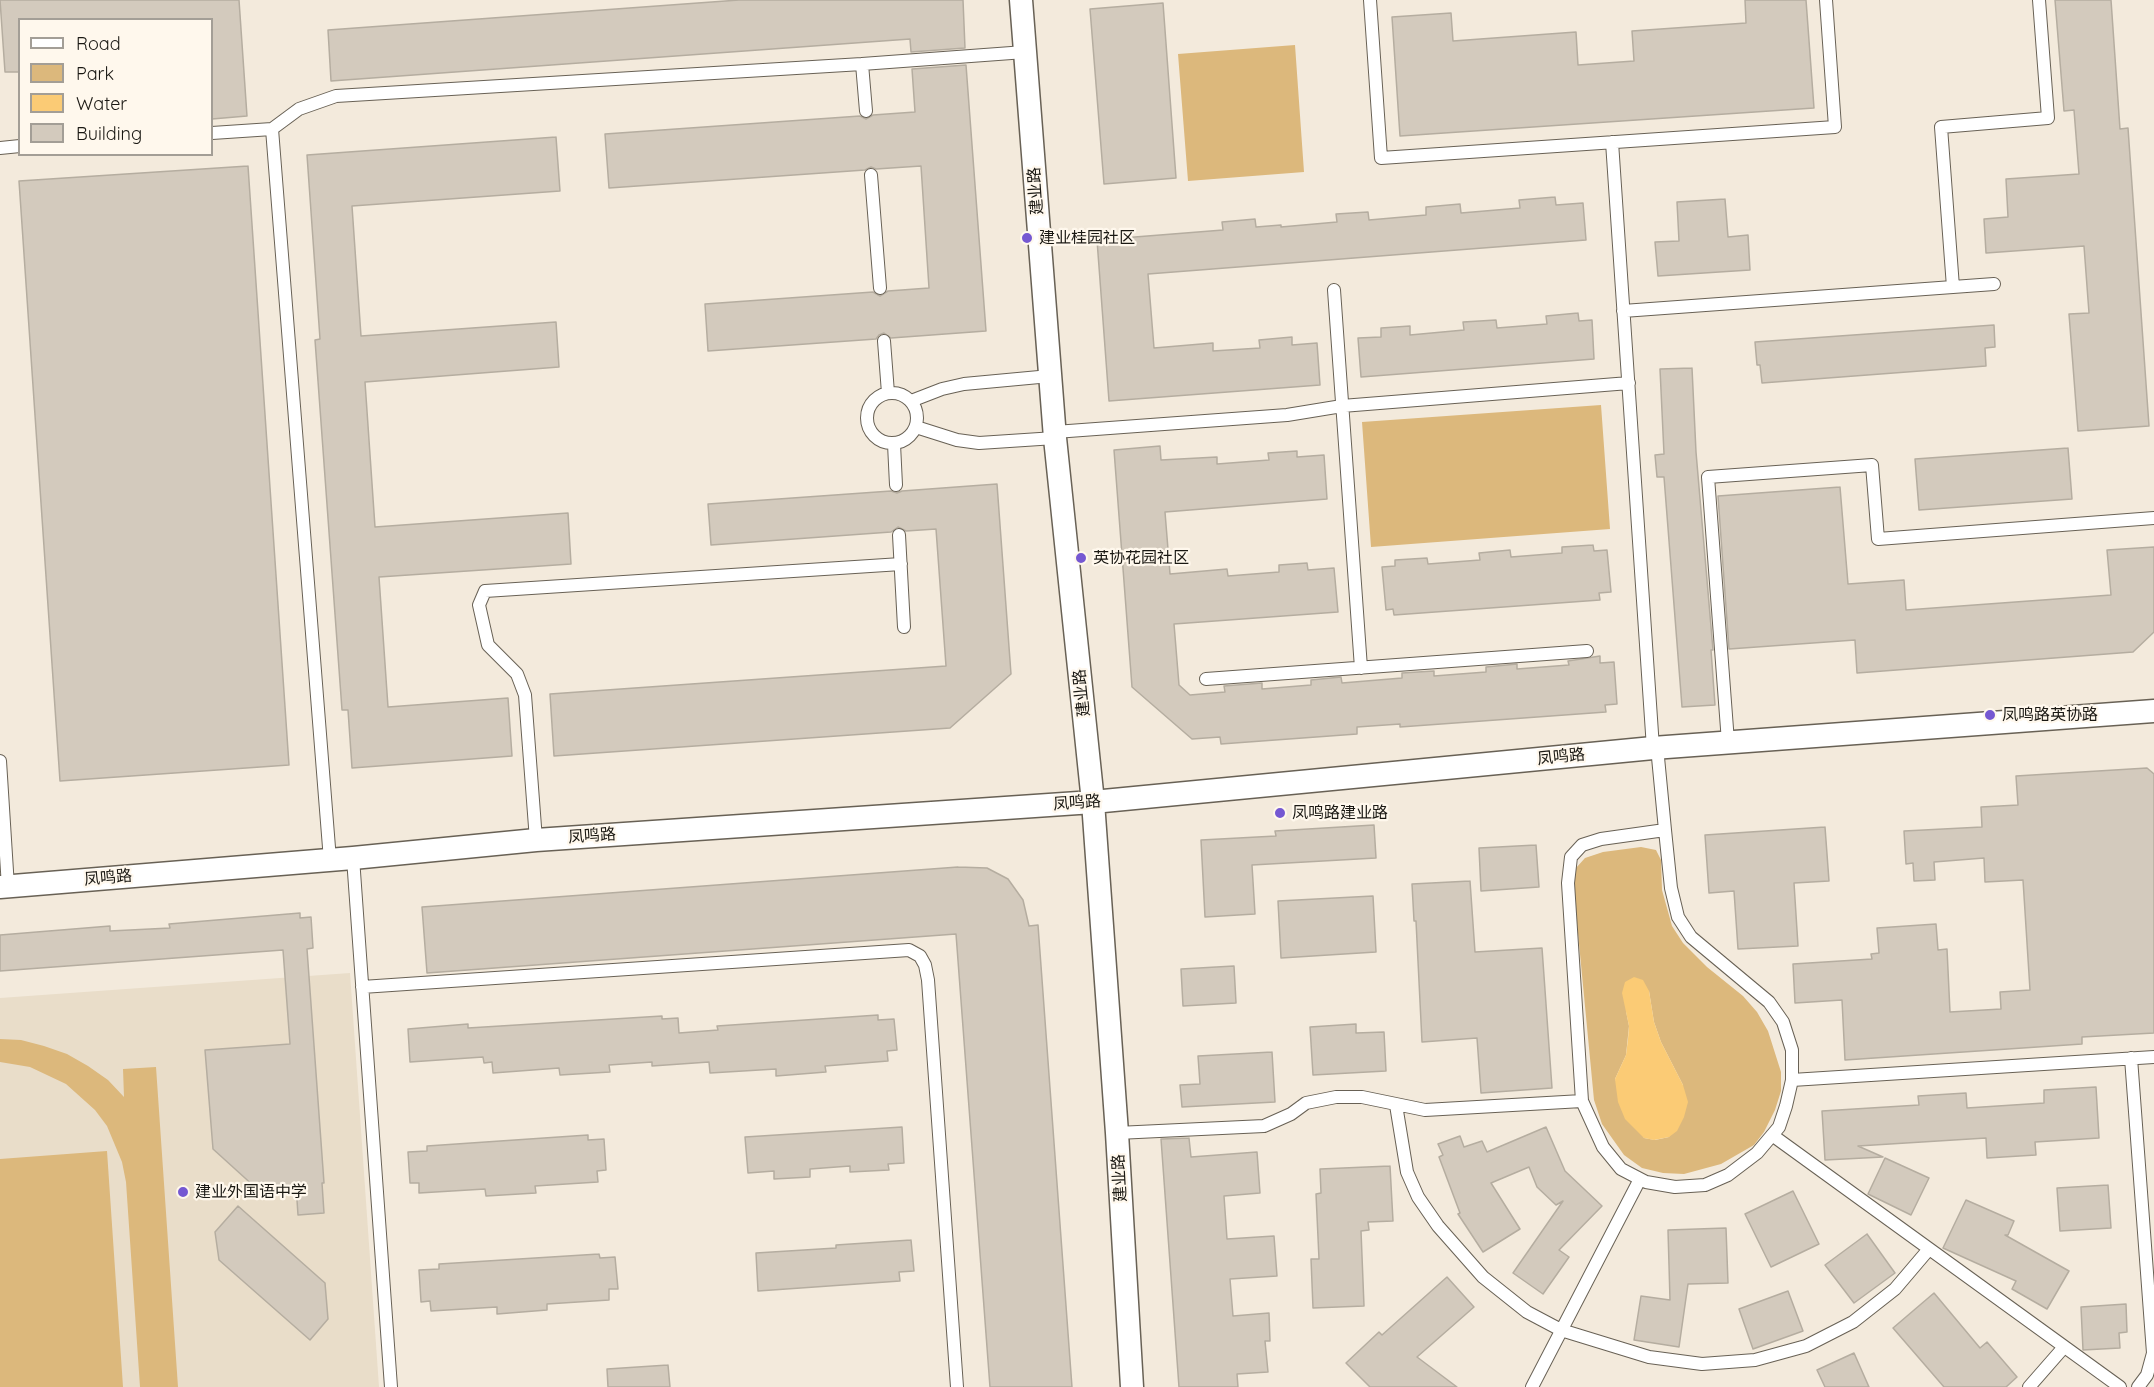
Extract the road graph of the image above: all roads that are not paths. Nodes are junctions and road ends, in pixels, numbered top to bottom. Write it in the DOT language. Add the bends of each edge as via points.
graph roads {
  1 [pos="1021,0"];
  2 [pos="1370,0"];
  3 [pos="1826,0"];
  4 [pos="2039,0"];
  5 [pos="1025,52"];
  6 [pos="862,64"];
  7 [pos="866,111"];
  8 [pos="272,129"];
  9 [pos="213,134"];
  10 [pos="1612,142"];
  11 [pos="18,146"];
  12 [pos="0,148"];
  13 [pos="871,175"];
  14 [pos="1994,284"];
  15 [pos="1953,287"];
  16 [pos="880,288"];
  17 [pos="1334,290"];
  18 [pos="1623,311"];
  19 [pos="884,341"];
  20 [pos="1050,376"];
  21 [pos="1629,383"];
  22 [pos="888,393"];
  23 [pos="911,401"];
  24 [pos="1342,406"];
  25 [pos="916,427"];
  26 [pos="1055,435"];
  27 [pos="894,444"];
  28 [pos="896,485"];
  29 [pos="2154,518"];
  30 [pos="899,535"];
  31 [pos="901,564"];
  32 [pos="904,627"];
  33 [pos="1587,651"];
  34 [pos="1361,668"];
  35 [pos="1206,679"];
  36 [pos="2154,711"];
  37 [pos="1728,742"];
  38 [pos="1655,748"];
  39 [pos="0,761"];
  40 [pos="1093,802"];
  41 [pos="1665,830"];
  42 [pos="537,840"];
  43 [pos="353,858"];
  44 [pos="330,860"];
  45 [pos="4,887"];
  46 [pos="362,987"];
  47 [pos="2154,1057"];
  48 [pos="2131,1058"];
  49 [pos="1792,1080"];
  50 [pos="1582,1101"];
  51 [pos="1396,1105"];
  52 [pos="1117,1133"];
  53 [pos="1772,1135"];
  54 [pos="1640,1179"];
  55 [pos="1929,1248"];
  56 [pos="1562,1330"];
  57 [pos="2064,1347"];
  58 [pos="391,1387"];
  59 [pos="957,1387"];
  60 [pos="1132,1387"];
  61 [pos="1532,1387"];
  62 [pos="2029,1387"];
  63 [pos="2120,1387"];
  64 [pos="2138,1387"];
  1 -- 5 [label="street, 建业路"];
  2 -- 10 [label="lane" via="1381,158"];
  3 -- 10 [label="lane" via="1835,127"];
  4 -- 15 [label="lane" via="2048,118 1941,127"];
  5 -- 6 [label="lane"];
  5 -- 20 [label="street, 建业路"];
  6 -- 7 [label="lane"];
  6 -- 8 [label="lane" via="336,96 299,109"];
  8 -- 9 [label="lane"];
  8 -- 44 [label="lane"];
  10 -- 18 [label="lane"];
  11 -- 12 [label="lane"];
  13 -- 16 [label="lane"];
  14 -- 15 [label="lane"];
  15 -- 18 [label="lane"];
  17 -- 24 [label="lane"];
  18 -- 21 [label="lane"];
  19 -- 22 [label="lane"];
  20 -- 23 [label="lane" via="964,384"];
  20 -- 26 [label="street, 建业路"];
  21 -- 24 [label="lane"];
  21 -- 38 [label="lane"];
  22 -- 23 [label="lane" via="903,395"];
  22 -- 27 [label="lane" via="870,405 867,420 876,438"];
  23 -- 25 [label="lane" via="918,418"];
  24 -- 26 [label="lane" via="1287,415"];
  24 -- 34 [label="lane"];
  25 -- 26 [label="lane" via="957,441 979,443"];
  25 -- 27 [label="lane" via="911,435"];
  26 -- 40 [label="street, 建业路"];
  27 -- 28 [label="lane"];
  29 -- 37 [label="lane" via="1878,539 1872,465 1708,477"];
  30 -- 31 [label="lane"];
  31 -- 32 [label="lane"];
  31 -- 42 [label="lane" via="484,591 479,605 488,645 517,674 525,695"];
  33 -- 34 [label="lane"];
  34 -- 35 [label="lane"];
  36 -- 37 [label="street, 凤鸣路"];
  37 -- 38 [label="street, 凤鸣路"];
  38 -- 40 [label="street, 凤鸣路"];
  38 -- 41 [label="lane"];
  39 -- 45 [label="lane"];
  40 -- 42 [label="street, 凤鸣路"];
  40 -- 52 [label="street, 建业路"];
  41 -- 49 [label="lane" via="1678,917 1697,942 1769,1002 1783,1022 1792,1050"];
  41 -- 50 [label="lane" via="1601,839 1582,845 1571,857 1568,883"];
  42 -- 43 [label="street, 凤鸣路"];
  43 -- 44 [label="street, 凤鸣路"];
  43 -- 46 [label="lane"];
  44 -- 45 [label="street, 凤鸣路"];
  46 -- 58 [label="lane"];
  46 -- 59 [label="lane" via="909,950 920,956 928,980"];
  47 -- 48 [label="lane"];
  48 -- 49 [label="lane"];
  48 -- 64 [label="lane" via="2153,1353 2147,1375"];
  49 -- 53 [label="lane" via="1779,1127"];
  50 -- 51 [label="lane" via="1425,1110"];
  50 -- 54 [label="lane" via="1603,1147 1621,1169"];
  51 -- 52 [label="lane" via="1362,1097 1336,1097 1306,1103 1263,1126"];
  51 -- 56 [label="lane" via="1407,1172 1438,1227 1483,1277 1527,1312"];
  52 -- 60 [label="street, 建业路"];
  53 -- 54 [label="lane" via="1757,1153 1728,1175 1705,1185 1675,1187"];
  53 -- 55 [label="lane"];
  54 -- 56 [label="lane"];
  55 -- 56 [label="lane" via="1895,1289 1853,1322 1806,1346 1755,1360 1702,1364 1650,1357"];
  55 -- 57 [label="lane"];
  56 -- 61 [label="lane"];
  57 -- 62 [label="lane"];
  57 -- 63 [label="lane"];
}
